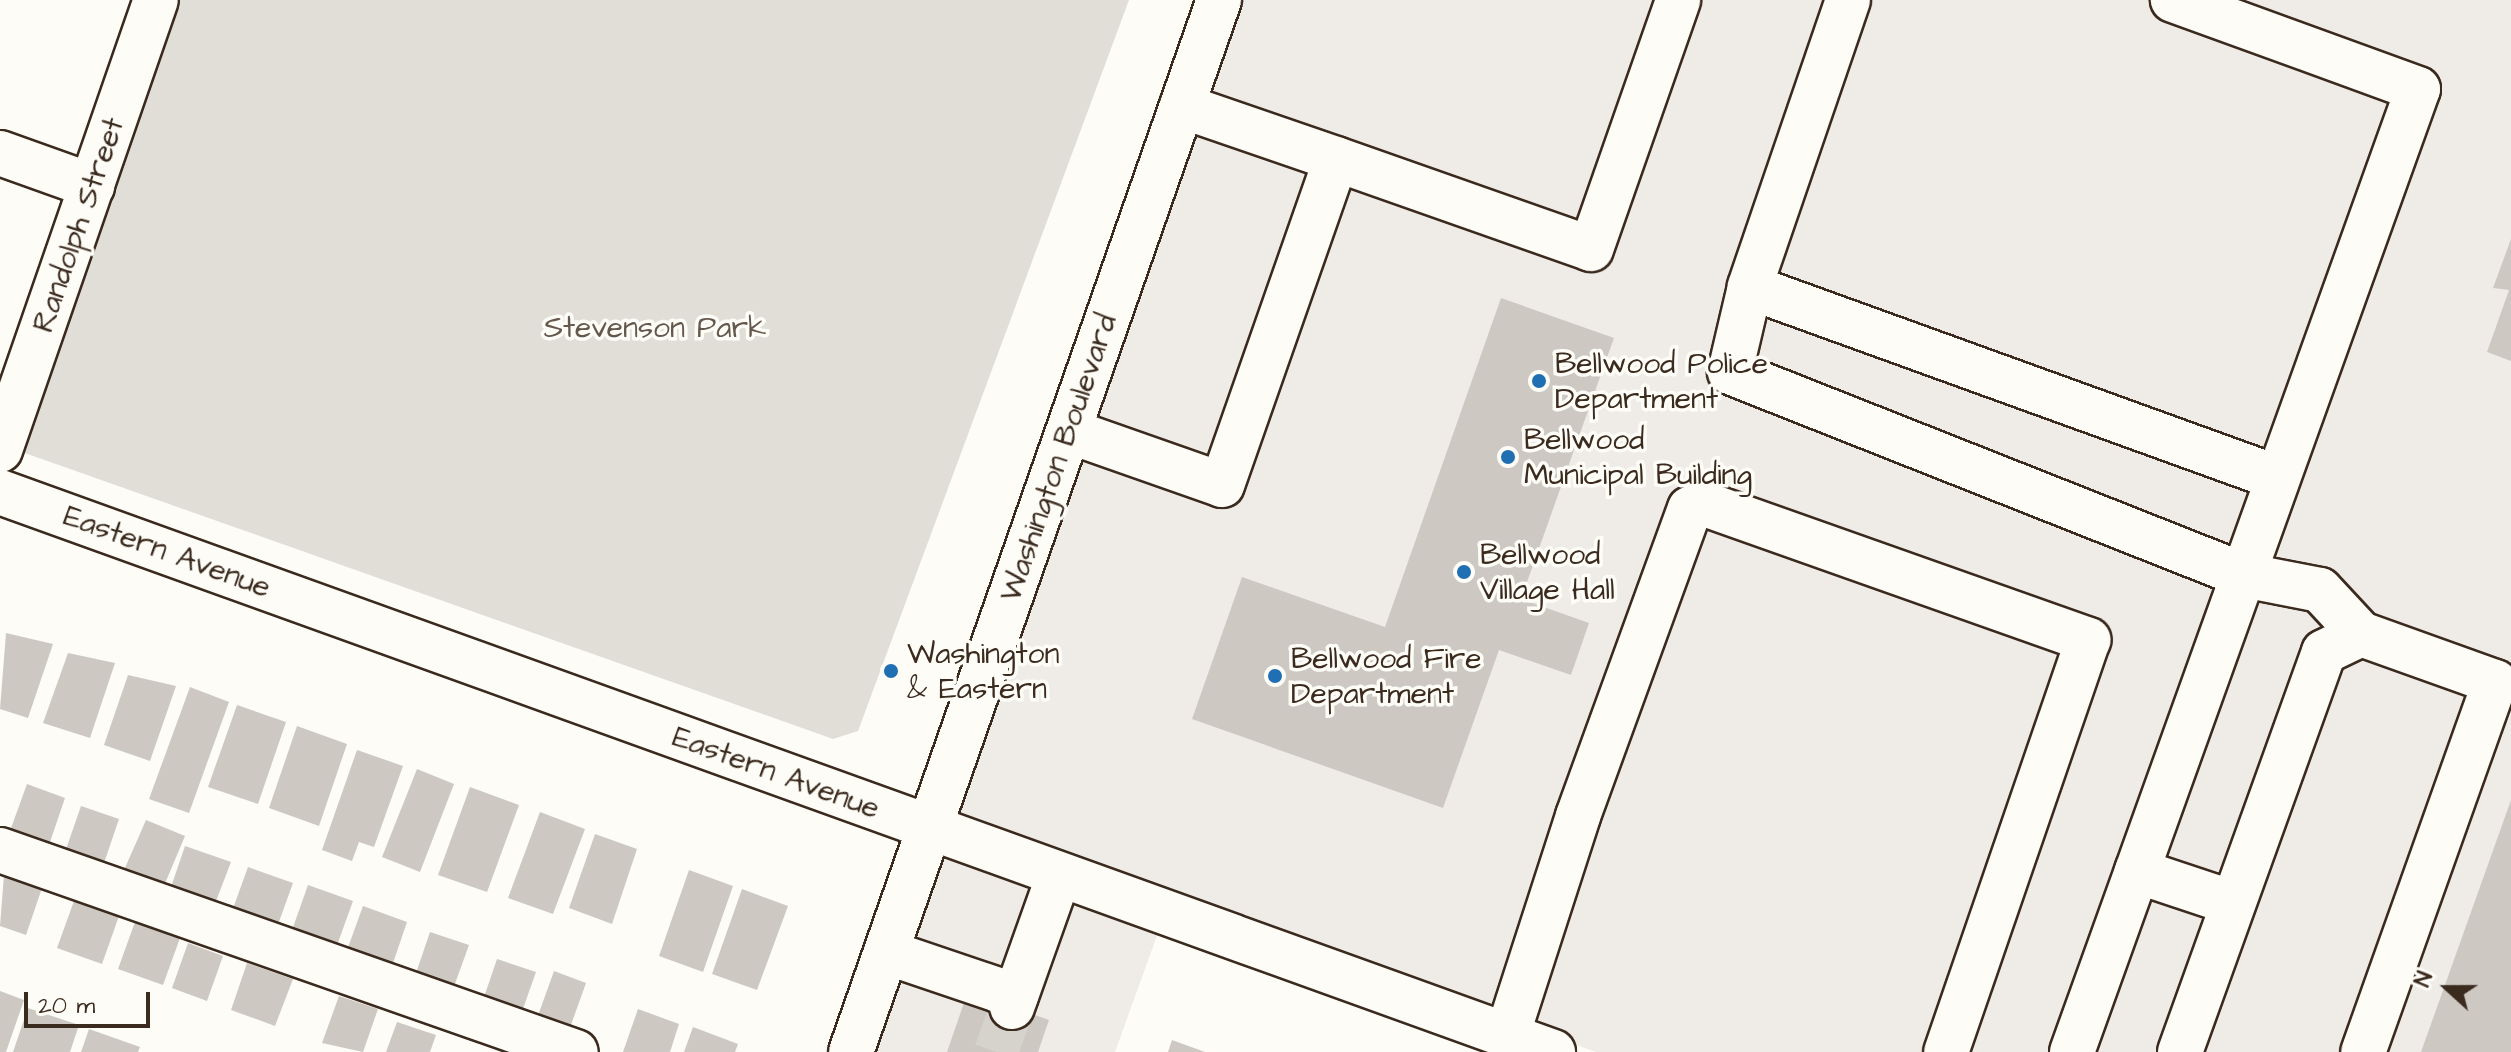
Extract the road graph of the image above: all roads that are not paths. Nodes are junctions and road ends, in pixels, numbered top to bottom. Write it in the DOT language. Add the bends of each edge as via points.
graph roads {
  1 [pos="156,0"];
  2 [pos="1219,0"];
  3 [pos="1678,0"];
  4 [pos="1848,0"];
  5 [pos="2173,0"];
  6 [pos="1182,106"];
  7 [pos="0,153"];
  8 [pos="1336,159"];
  9 [pos="92,186"];
  10 [pos="1750,287"];
  11 [pos="1069,431"];
  12 [pos="0,450"];
  13 [pos="2278,478"];
  14 [pos="0,492"];
  15 [pos="2243,575"];
  16 [pos="2361,634"];
  17 [pos="929,828"];
  18 [pos="0,850"];
  19 [pos="2137,871"];
  20 [pos="1059,875"];
  21 [pos="2233,903"];
  22 [pos="886,952"];
  23 [pos="1507,1036"];
  24 [pos="576,1052"];
  25 [pos="851,1052"];
  26 [pos="1553,1052"];
  27 [pos="1946,1052"];
  28 [pos="2072,1052"];
  29 [pos="2180,1052"];
  30 [pos="2363,1052"];
  1 -- 9 [label="street, Randolph Street"];
  2 -- 6 [label="street, Washington Boulevard"];
  3 -- 8 [label="street" via="1591,249"];
  4 -- 10 [label="street"];
  5 -- 13 [label="street" via="2418,89"];
  6 -- 8 [label="street"];
  6 -- 11 [label="street, Washington Boulevard"];
  7 -- 9 [label="street"];
  8 -- 11 [label="street" via="1222,485"];
  9 -- 12 [label="street, Randolph Street"];
  10 -- 13 [label="street"];
  10 -- 15 [label="street" via="1730,372"];
  11 -- 17 [label="street, Washington Boulevard"];
  13 -- 15 [label="street"];
  14 -- 17 [label="street, Eastern Avenue"];
  15 -- 16 [label="street" via="2320,590"];
  15 -- 19 [label="street"];
  16 -- 21 [label="street" via="2324,652"];
  16 -- 30 [label="street" via="2495,682"];
  17 -- 20 [label="street, Eastern Avenue"];
  17 -- 22 [label="street, Washington Boulevard"];
  18 -- 24 [label="street"];
  19 -- 21 [label="street"];
  19 -- 28 [label="street"];
  20 -- 22 [label="street" via="1014,1002"];
  20 -- 23 [label="street, Eastern Avenue"];
  21 -- 29 [label="street"];
  22 -- 25 [label="street, Washington Boulevard"];
  23 -- 26 [label="street, Eastern Avenue"];
  23 -- 27 [label="street" via="1578,816 1690,509 1702,503 2081,633 2089,654"];
}
